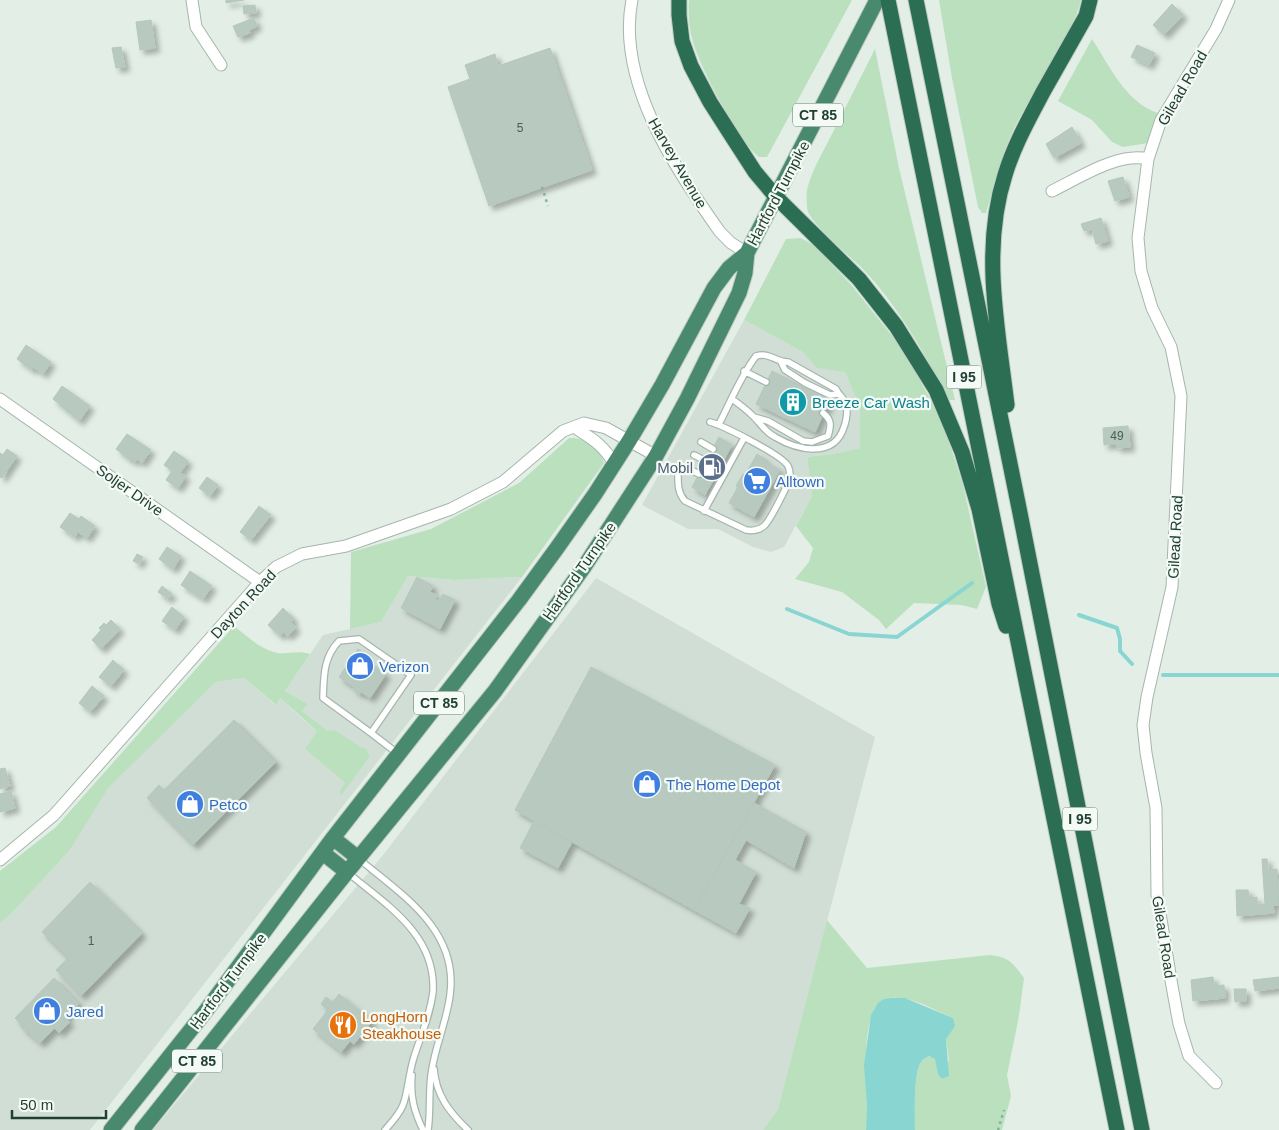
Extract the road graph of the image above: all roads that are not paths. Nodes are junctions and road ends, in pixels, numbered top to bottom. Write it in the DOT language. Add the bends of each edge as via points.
graph roads {
  1 [pos="192,0"];
  2 [pos="632,0"];
  3 [pos="679,0"];
  4 [pos="877,0"];
  5 [pos="888,0"];
  6 [pos="1090,0"];
  7 [pos="1229,0"];
  8 [pos="916,4"];
  9 [pos="221,65"];
  10 [pos="1148,160"];
  11 [pos="1052,190"];
  12 [pos="776,197"];
  13 [pos="747,252"];
  14 [pos="781,362"];
  15 [pos="744,371"];
  16 [pos="766,382"];
  17 [pos="838,394"];
  18 [pos="0,399"];
  19 [pos="732,399"];
  20 [pos="823,413"];
  21 [pos="754,417"];
  22 [pos="710,422"];
  23 [pos="718,424"];
  24 [pos="574,427"];
  25 [pos="744,438"];
  26 [pos="629,441"];
  27 [pos="701,442"];
  28 [pos="712,449"];
  29 [pos="694,455"];
  30 [pos="656,456"];
  31 [pos="726,456"];
  32 [pos="732,460"];
  33 [pos="706,461"];
  34 [pos="614,464"];
  35 [pos="687,468"];
  36 [pos="720,468"];
  37 [pos="678,470"];
  38 [pos="726,472"];
  39 [pos="699,474"];
  40 [pos="712,481"];
  41 [pos="718,485"];
  42 [pos="1019,508"];
  43 [pos="704,511"];
  44 [pos="260,582"];
  45 [pos="1032,707"];
  46 [pos="371,733"];
  47 [pos="398,755"];
  48 [pos="333,838"];
  49 [pos="322,853"];
  50 [pos="358,858"];
  51 [pos="0,860"];
  52 [pos="347,872"];
  53 [pos="417,1046"];
  54 [pos="435,1052"];
  55 [pos="1216,1083"];
  56 [pos="111,1130"];
  57 [pos="142,1130"];
  58 [pos="385,1130"];
  59 [pos="423,1130"];
  60 [pos="428,1130"];
  61 [pos="468,1130"];
  62 [pos="1117,1130"];
  63 [pos="1142,1130"];
  1 -- 9 [label="street" via="196,27"];
  2 -- 13 [label="street, Harvey Avenue" via="630,37 633,63 660,138 720,232"];
  3 -- 12 [label="highway" via="682,41 691,66 755,172"];
  4 -- 12 [label="highway, Hartford Turnpike / CT 85"];
  5 -- 45 [label="highway, I 95"];
  6 -- 42 [label="highway" via="1086,16 1018,138 998,200 992,249 994,299"];
  7 -- 10 [label="street, Gilead Road" via="1216,29 1161,120"];
  8 -- 42 [label="highway, I 95"];
  10 -- 11 [label="street" via="1125,158"];
  10 -- 55 [label="street, Gilead Road" via="1138,238 1141,271 1152,308 1170,347 1181,396 1172,587 1146,697 1143,725 1156,808 1157,895 1179,1024 1189,1056"];
  12 -- 13 [label="highway, Hartford Turnpike / CT 85"];
  12 -- 45 [label="highway" via="859,280 896,326 936,390 962,452 979,509 999,604"];
  13 -- 26 [label="highway, Hartford Turnpike / CT 85" via="714,288"];
  13 -- 30 [label="highway, Hartford Turnpike / CT 85" via="745,273 732,308"];
  14 -- 15 [label="lane" via="768,355 756,356"];
  14 -- 17 [label="lane" via="788,362 836,389"];
  14 -- 17 [label="lane" via="784,370 805,382 830,395"];
  15 -- 16 [label="lane"];
  15 -- 19 [label="lane"];
  17 -- 21 [label="lane" via="845,400 847,409 842,433 835,443 821,449 794,447 764,430"];
  18 -- 44 [label="street, Soljer Drive"];
  19 -- 21 [label="lane"];
  19 -- 23 [label="lane"];
  20 -- 21 [label="lane" via="831,424 828,436 812,442 803,441 768,420"];
  22 -- 23 [label="lane"];
  23 -- 25 [label="lane"];
  24 -- 26 [label="street, Dayton Road" via="584,423 606,428"];
  24 -- 34 [label="street" via="608,451"];
  24 -- 44 [label="street, Dayton Road" via="563,431 503,482 451,509 346,546 302,554 276,567"];
  25 -- 32 [label="lane"];
  25 -- 43 [label="lane" via="784,461 788,467 788,482 766,525 746,530"];
  26 -- 30 [label="street, Dayton Road"];
  26 -- 34 [label="highway, Hartford Turnpike / CT 85"];
  27 -- 28 [label="lane"];
  29 -- 33 [label="lane"];
  30 -- 50 [label="highway, Hartford Turnpike / CT 85" via="584,567 495,691"];
  31 -- 32 [label="lane"];
  32 -- 38 [label="lane"];
  34 -- 47 [label="highway, Hartford Turnpike / CT 85" via="519,600"];
  35 -- 39 [label="lane"];
  36 -- 38 [label="lane"];
  37 -- 43 [label="lane" via="681,496"];
  38 -- 41 [label="lane"];
  40 -- 41 [label="lane"];
  41 -- 43 [label="lane"];
  42 -- 63 [label="highway, I 95"];
  44 -- 51 [label="street, Dayton Road" via="54,815"];
  45 -- 62 [label="highway, I 95"];
  46 -- 46 [label="lane" via="411,675 359,639 339,641 325,664 323,698"];
  46 -- 47 [label="lane"];
  47 -- 48 [label="highway, Hartford Turnpike / CT 85"];
  48 -- 49 [label="highway, Hartford Turnpike / CT 85"];
  48 -- 50 [label="highway"];
  49 -- 52 [label="highway"];
  49 -- 56 [label="highway, Hartford Turnpike / CT 85" via="205,1012"];
  50 -- 52 [label="highway, Hartford Turnpike / CT 85"];
  50 -- 54 [label="lane" via="417,908 444,946 450,970 450,993"];
  52 -- 53 [label="lane" via="405,920 428,953 433,991"];
  52 -- 57 [label="highway, Hartford Turnpike / CT 85"];
  53 -- 58 [label="lane" via="403,1105"];
  53 -- 59 [label="lane" via="411,1099"];
  54 -- 60 [label="lane"];
  54 -- 61 [label="lane" via="436,1086 442,1101"];
}
